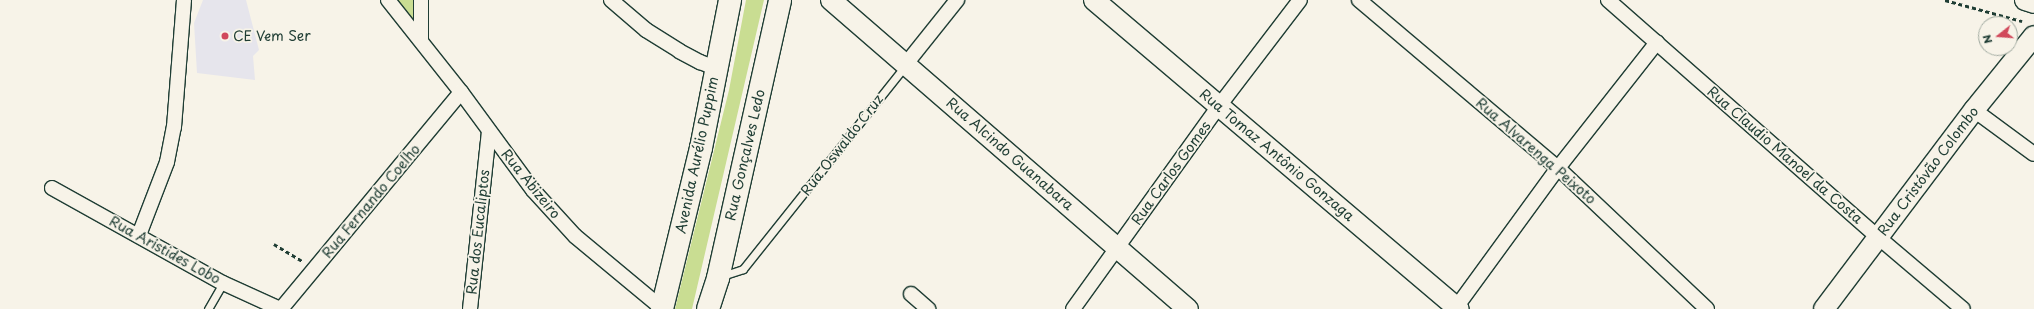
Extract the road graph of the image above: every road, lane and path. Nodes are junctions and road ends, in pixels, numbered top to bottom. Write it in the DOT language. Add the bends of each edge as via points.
graph roads {
  1 [pos="184,0"];
  2 [pos="388,0"];
  3 [pos="421,0"];
  4 [pos="611,0"];
  5 [pos="730,0"];
  6 [pos="780,0"];
  7 [pos="831,0"];
  8 [pos="957,0"];
  9 [pos="1094,0"];
  10 [pos="1300,0"];
  11 [pos="1359,0"];
  12 [pos="1608,0"];
  13 [pos="1944,0"];
  14 [pos="2025,0"];
  15 [pos="2034,3"];
  16 [pos="2030,29"];
  17 [pos="421,40"];
  18 [pos="1657,42"];
  19 [pos="906,64"];
  20 [pos="716,68"];
  21 [pos="461,92"];
  22 [pos="1219,106"];
  23 [pos="1974,110"];
  24 [pos="489,132"];
  25 [pos="2034,154"];
  26 [pos="1558,168"];
  27 [pos="52,188"];
  28 [pos="139,235"];
  29 [pos="1878,237"];
  30 [pos="274,244"];
  31 [pos="1117,248"];
  32 [pos="314,268"];
  33 [pos="718,278"];
  34 [pos="223,283"];
  35 [pos="911,294"];
  36 [pos="1457,308"];
  37 [pos="208,309"];
  38 [pos="280,309"];
  39 [pos="470,309"];
  40 [pos="662,309"];
  41 [pos="708,309"];
  42 [pos="928,309"];
  43 [pos="1073,309"];
  44 [pos="1188,309"];
  45 [pos="1707,309"];
  46 [pos="1824,309"];
  47 [pos="1963,309"];
  1 -- 28 [label="street" via="174,127 167,162"];
  2 -- 17 [label="street, Rua Abizeiro"];
  3 -- 17 [label="street"];
  4 -- 20 [label="street" via="646,30 678,51"];
  5 -- 20 [label="main road, Avenida Aurélio Puppim"];
  6 -- 33 [label="main road, Rua Gonçalves Ledo"];
  7 -- 19 [label="street, Rua Alcindo Guanabara"];
  8 -- 19 [label="street, Rua Oswaldo Cruz"];
  9 -- 22 [label="street, Rua Tomaz Antônio Gonzaga"];
  10 -- 22 [label="street, Rua Carlos Gomes"];
  11 -- 26 [label="street, Rua Alvarenga Peixoto"];
  12 -- 18 [label="street, Rua Claudio Manoel da Costa"];
  13 -- 16 [label="path"];
  14 -- 15 [label="street"];
  16 -- 23 [label="street, Rua Cristóvão Colombo"];
  17 -- 21 [label="street, Rua Abizeiro"];
  18 -- 26 [label="street"];
  18 -- 29 [label="street, Rua Claudio Manoel da Costa"];
  19 -- 31 [label="street, Rua Alcindo Guanabara"];
  19 -- 33 [label="lane, Rua Oswaldo Cruz" via="743,269"];
  20 -- 40 [label="main road, Avenida Aurélio Puppim" via="702,148"];
  21 -- 24 [label="street, Rua Abizeiro"];
  21 -- 32 [label="street, Rua Fernando Coelho"];
  22 -- 31 [label="street, Rua Carlos Gomes"];
  22 -- 36 [label="street, Rua Tomaz Antônio Gonzaga"];
  23 -- 25 [label="street"];
  23 -- 29 [label="street, Rua Cristóvão Colombo"];
  24 -- 39 [label="street, Rua dos Eucaliptos"];
  24 -- 40 [label="street, Rua Abizeiro" via="533,190 575,236"];
  26 -- 36 [label="street"];
  26 -- 45 [label="street, Rua Alvarenga Peixoto"];
  27 -- 28 [label="street, Rua Aristides Lobo"];
  28 -- 34 [label="street, Rua Aristides Lobo"];
  29 -- 46 [label="street, Rua Cristóvão Colombo"];
  29 -- 47 [label="street, Rua Claudio Manoel da Costa"];
  30 -- 32 [label="path"];
  31 -- 43 [label="street, Rua Carlos Gomes"];
  31 -- 44 [label="street, Rua Alcindo Guanabara"];
  32 -- 38 [label="street, Rua Fernando Coelho"];
  33 -- 41 [label="main road, Rua Gonçalves Ledo"];
  34 -- 37 [label="lane"];
  34 -- 38 [label="street, Rua Aristides Lobo"];
  35 -- 42 [label="street"];
}
